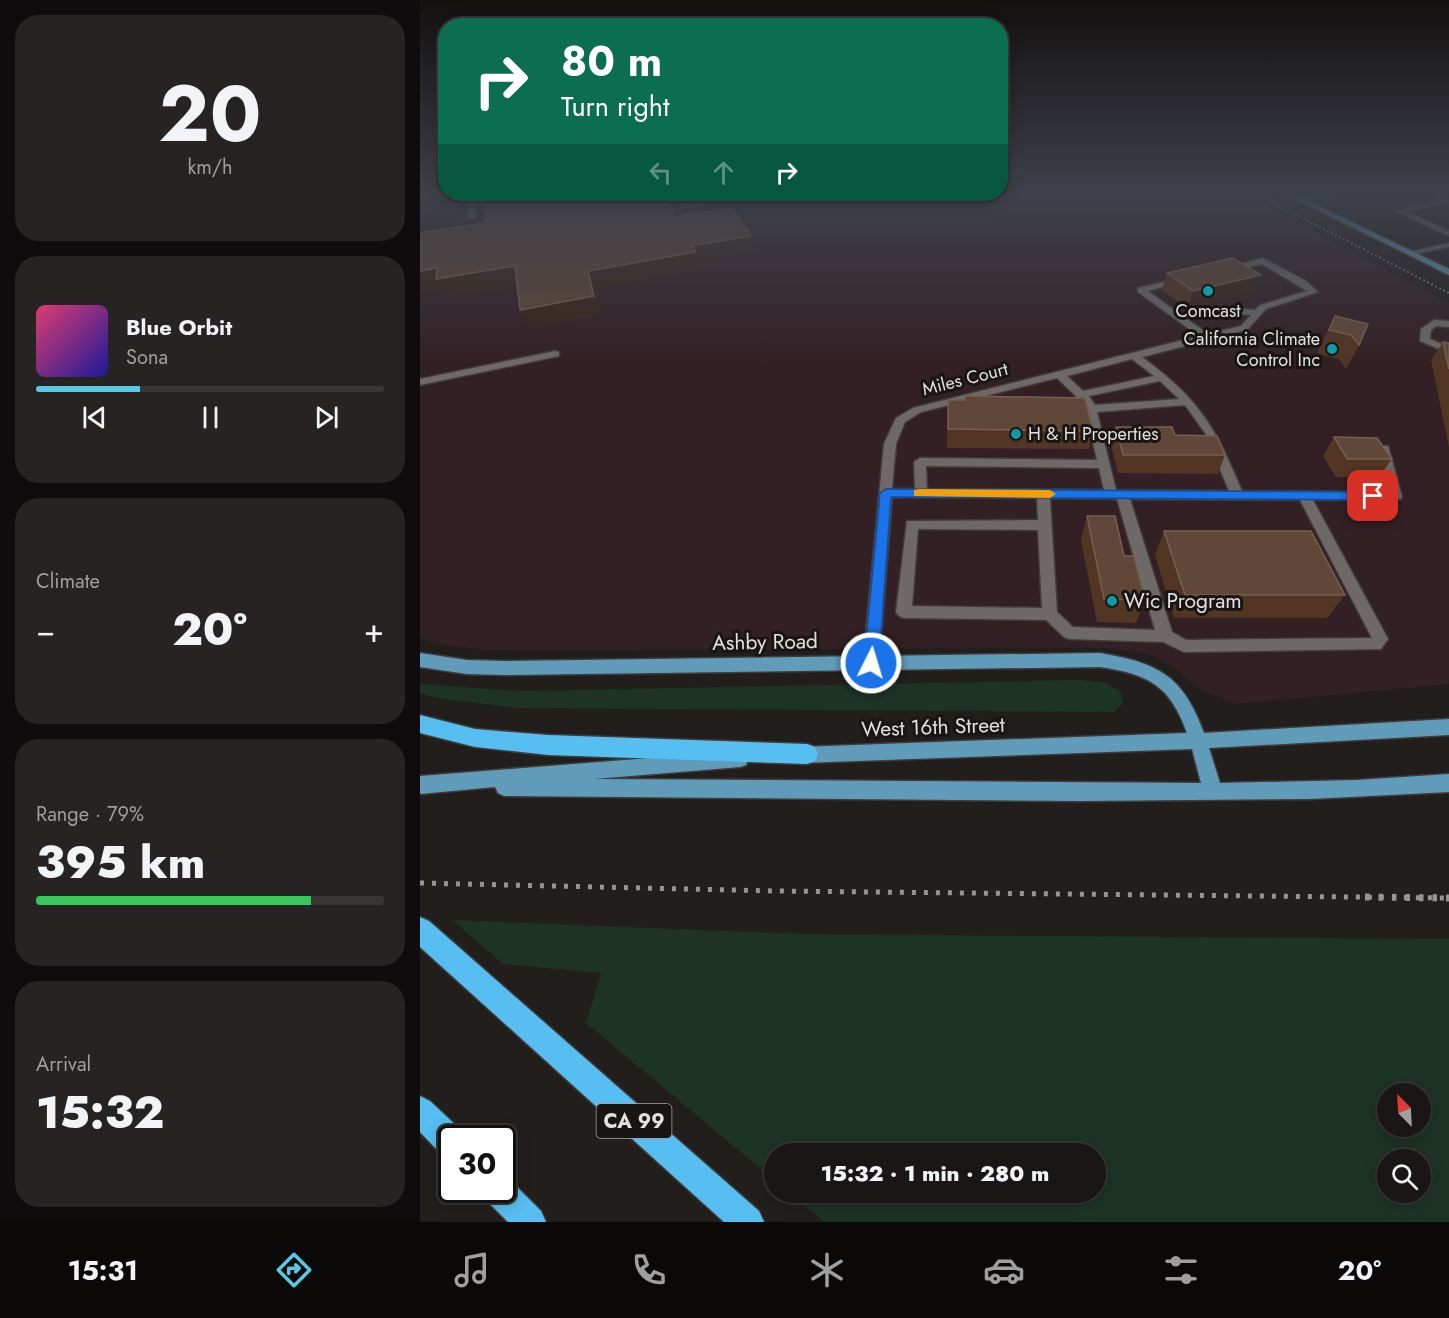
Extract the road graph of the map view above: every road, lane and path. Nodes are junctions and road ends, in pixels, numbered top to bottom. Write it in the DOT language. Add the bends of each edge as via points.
graph roads {
  1 [pos="1406,251"];
  2 [pos="1420,251"];
  3 [pos="1410,253"];
  4 [pos="1220,270"];
  5 [pos="1449,272"];
  6 [pos="1188,278"];
  7 [pos="1258,313"];
  8 [pos="1180,318"];
  9 [pos="1449,324"];
  10 [pos="1206,337"];
  11 [pos="1449,350"];
  12 [pos="555,354"];
  13 [pos="1133,355"];
  14 [pos="1059,374"];
  15 [pos="1161,378"];
  16 [pos="420,382"];
  17 [pos="1080,395"];
  18 [pos="1186,402"];
  19 [pos="1090,409"];
  20 [pos="1384,448"];
  21 [pos="1103,464"];
  22 [pos="886,493"];
  23 [pos="921,493"];
  24 [pos="1043,494"];
  25 [pos="1117,494"];
  26 [pos="1238,495"];
  27 [pos="1305,495"];
  28 [pos="1045,525"];
  29 [pos="1050,614"];
  30 [pos="1165,636"];
  31 [pos="420,660"];
  32 [pos="871,663"];
  33 [pos="420,724"];
  34 [pos="1449,727"];
  35 [pos="1196,741"];
  36 [pos="807,754"];
  37 [pos="1449,783"];
  38 [pos="420,785"];
  39 [pos="1213,791"];
  40 [pos="420,930"];
  41 [pos="420,1111"];
  42 [pos="438,1129"];
  43 [pos="511,1203"];
  44 [pos="530,1222"];
  45 [pos="748,1222"];
  1 -- 3 [label="main road"];
  2 -- 3 [label="street"];
  3 -- 5 [label="main road"];
  4 -- 7 [label="street" via="1263,261 1313,292 1263,307"];
  6 -- 8 [label="street" via="1141,290"];
  7 -- 8 [label="street" via="1218,309"];
  7 -- 10 [label="street, Miles Court" via="1244,328"];
  8 -- 10 [label="street"];
  9 -- 11 [label="street" via="1434,323 1426,329 1425,341"];
  10 -- 13 [label="street, Miles Court"];
  12 -- 16 [label="street"];
  13 -- 14 [label="street, Miles Court"];
  13 -- 15 [label="street"];
  14 -- 17 [label="street"];
  14 -- 22 [label="street, Miles Court" via="917,410 900,420 890,444"];
  15 -- 17 [label="street"];
  15 -- 18 [label="street"];
  17 -- 19 [label="street"];
  18 -- 19 [label="street"];
  18 -- 26 [label="street" via="1211,435"];
  19 -- 21 [label="street"];
  20 -- 27 [label="street" via="1396,496"];
  21 -- 23 [label="street" via="920,462"];
  21 -- 25 [label="street"];
  22 -- 23 [label="street"];
  22 -- 32 [label="street, Miles Court"];
  23 -- 24 [label="street"];
  24 -- 25 [label="street"];
  24 -- 28 [label="street"];
  25 -- 26 [label="street"];
  25 -- 30 [label="street"];
  26 -- 27 [label="street"];
  27 -- 30 [label="street" via="1380,639 1374,645 1184,646"];
  28 -- 29 [label="street"];
  28 -- 29 [label="street" via="912,524 904,612"];
  29 -- 30 [label="street" via="1069,633"];
  31 -- 32 [label="main road, Ashby Road" via="467,667 542,668"];
  32 -- 35 [label="main road, Ashby Road" via="1100,660 1128,664 1154,674 1172,689 1185,708"];
  33 -- 36 [label="highway" via="475,738 548,745"];
  34 -- 35 [label="main road, West 16th Street"];
  35 -- 36 [label="main road, West 16th Street"];
  35 -- 39 [label="main road, Ashby Road"];
  36 -- 38 [label="main road, West 16th Street"];
  37 -- 39 [label="main road, West 16th Street" via="1377,789"];
  38 -- 39 [label="main road, West 16th Street" via="938,792"];
  40 -- 45 [label="highway, CA 99"];
  41 -- 42 [label="highway"];
  43 -- 44 [label="highway"];
}
